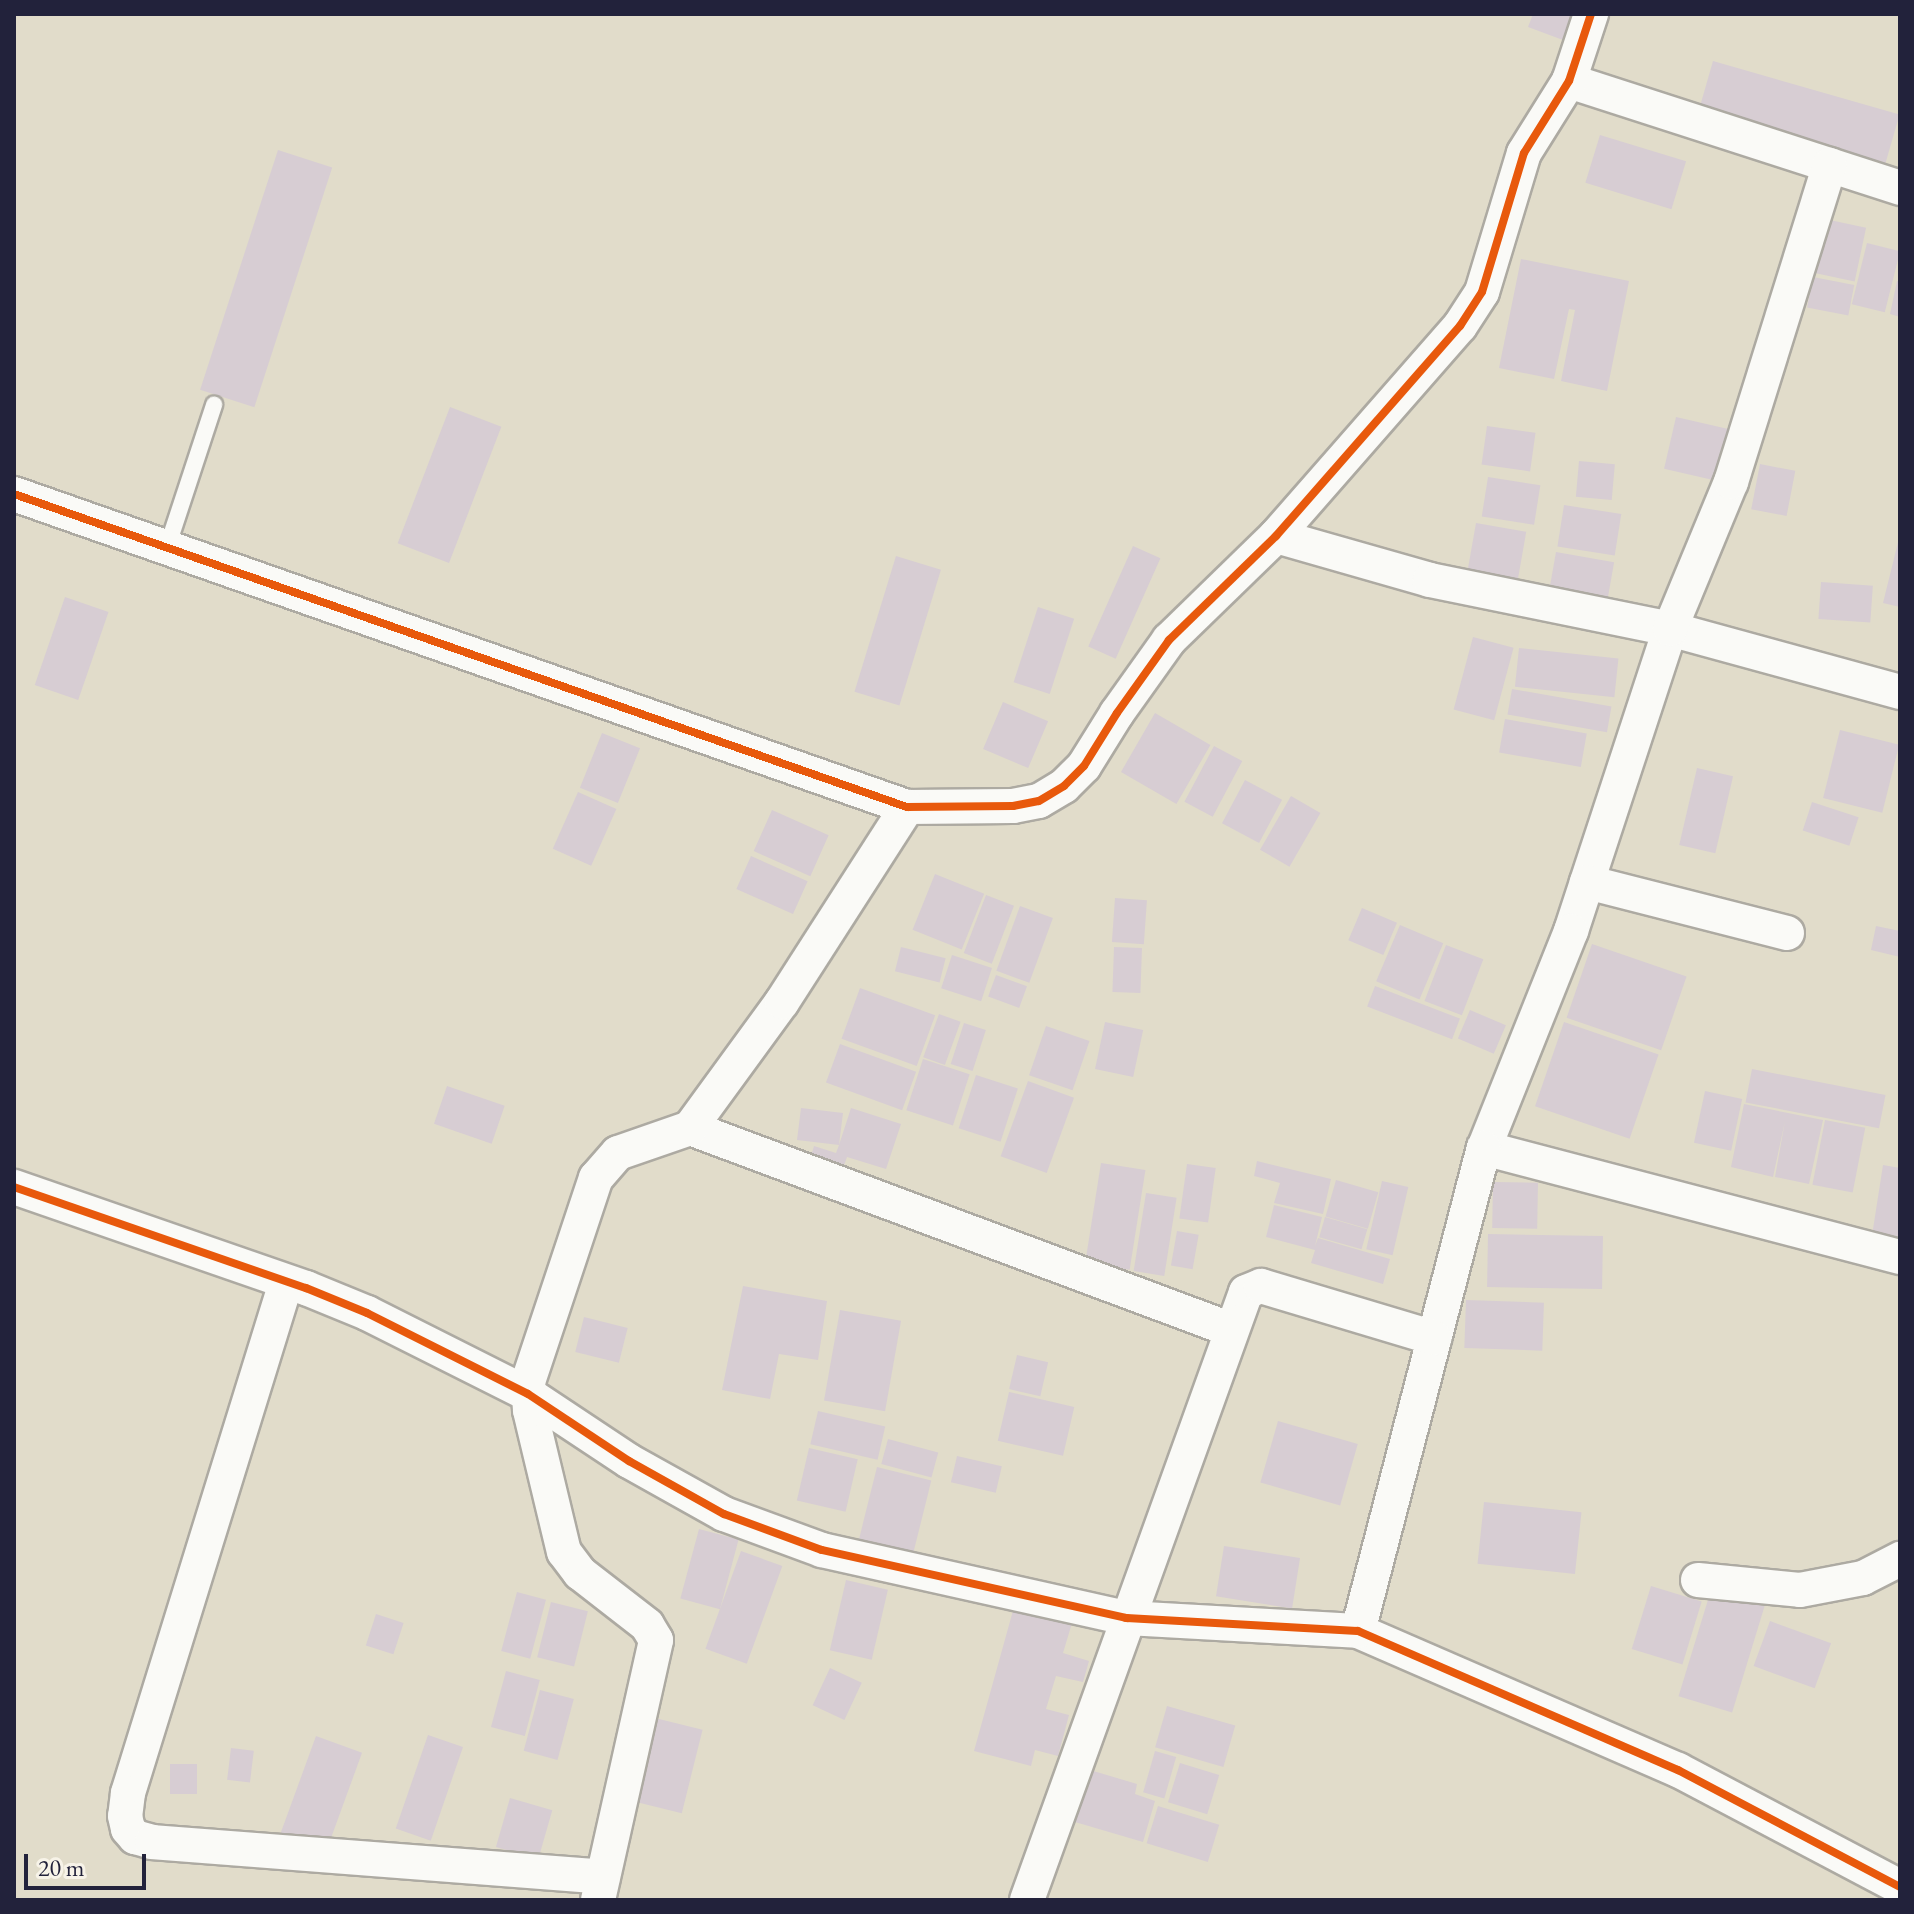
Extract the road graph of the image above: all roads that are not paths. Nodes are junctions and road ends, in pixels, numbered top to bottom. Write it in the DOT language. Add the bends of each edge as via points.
graph roads {
  1 [pos="1591,14"];
  2 [pos="1569,81"];
  3 [pos="1830,165"];
  4 [pos="1900,188"];
  5 [pos="214,405"];
  6 [pos="14,494"];
  7 [pos="1276,536"];
  8 [pos="167,548"];
  9 [pos="1670,629"];
  10 [pos="1900,692"];
  11 [pos="907,807"];
  12 [pos="1587,882"];
  13 [pos="1787,933"];
  14 [pos="690,1128"];
  15 [pos="1484,1148"];
  16 [pos="14,1187"];
  17 [pos="1900,1257"];
  18 [pos="289,1283"];
  19 [pos="1232,1330"];
  20 [pos="1434,1338"];
  21 [pos="528,1394"];
  22 [pos="1900,1559"];
  23 [pos="1698,1580"];
  24 [pos="1126,1618"];
  25 [pos="1358,1631"];
  26 [pos="1900,1887"];
  27 [pos="600,1888"];
  28 [pos="1027,1900"];
  1 -- 2 [label="street"];
  2 -- 3 [label="street"];
  2 -- 7 [label="street" via="1524,153 1482,292 1469,313"];
  3 -- 4 [label="street"];
  3 -- 9 [label="street" via="1731,482"];
  5 -- 8 [label="lane"];
  6 -- 8 [label="street"];
  7 -- 9 [label="street" via="1430,580"];
  7 -- 11 [label="street" via="1169,640 1084,766 1064,786 1039,801 1013,806"];
  8 -- 11 [label="street"];
  9 -- 10 [label="street"];
  9 -- 12 [label="street"];
  11 -- 14 [label="street" via="782,1002"];
  12 -- 13 [label="street"];
  12 -- 15 [label="street"];
  14 -- 19 [label="street"];
  14 -- 21 [label="street" via="618,1153 596,1178"];
  15 -- 17 [label="street"];
  15 -- 20 [label="street"];
  16 -- 18 [label="street"];
  18 -- 21 [label="street" via="367,1313"];
  18 -- 27 [label="street" via="133,1778 125,1816 128,1829 152,1842"];
  19 -- 20 [label="street" via="1246,1292 1261,1286"];
  19 -- 24 [label="street"];
  20 -- 25 [label="street"];
  21 -- 24 [label="street" via="629,1461 724,1514 822,1550"];
  21 -- 27 [label="street" via="564,1552 580,1573 647,1625 656,1640"];
  22 -- 23 [label="street" via="1863,1578 1800,1590"];
  24 -- 25 [label="street"];
  24 -- 28 [label="street"];
  25 -- 26 [label="street" via="1678,1770"];
}
